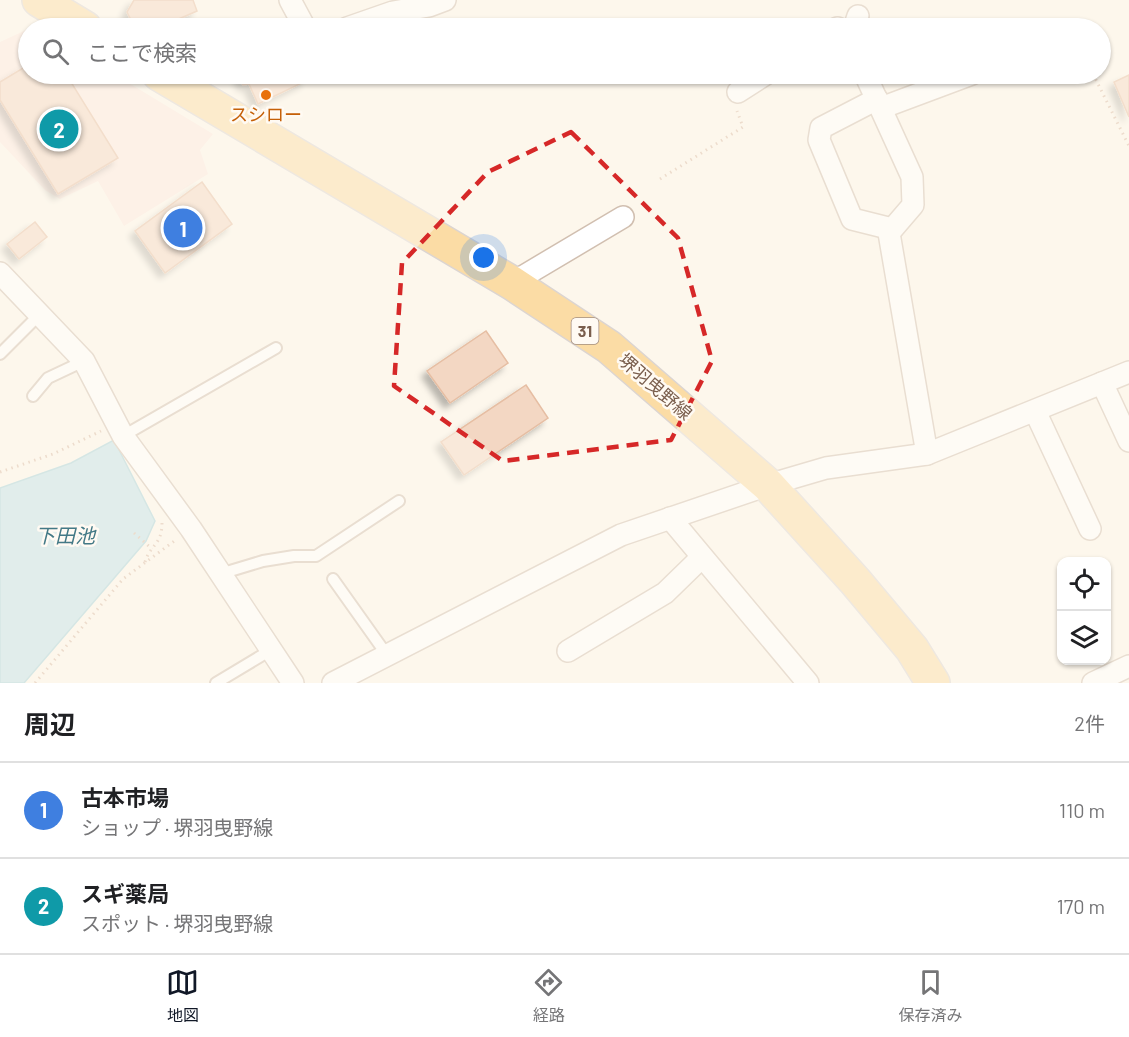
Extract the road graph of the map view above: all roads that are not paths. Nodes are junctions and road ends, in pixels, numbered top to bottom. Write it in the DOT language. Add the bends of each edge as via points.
graph roads {
  1 [pos="39,0"];
  2 [pos="290,0"];
  3 [pos="445,0"];
  4 [pos="392,6"];
  5 [pos="69,18"];
  6 [pos="300,18"];
  7 [pos="367,18"];
  8 [pos="176,84"];
  9 [pos="750,84"];
  10 [pos="870,84"];
  11 [pos="940,84"];
  12 [pos="738,92"];
  13 [pos="879,103"];
  14 [pos="623,217"];
  15 [pos="892,229"];
  16 [pos="0,273"];
  17 [pos="512,283"];
  18 [pos="40,314"];
  19 [pos="276,348"];
  20 [pos="0,354"];
  21 [pos="84,361"];
  22 [pos="1129,372"];
  23 [pos="1102,383"];
  24 [pos="33,396"];
  25 [pos="1035,411"];
  26 [pos="120,430"];
  27 [pos="1129,441"];
  28 [pos="927,454"];
  29 [pos="768,485"];
  30 [pos="399,501"];
  31 [pos="670,518"];
  32 [pos="1090,529"];
  33 [pos="702,557"];
  34 [pos="220,574"];
  35 [pos="333,579"];
  36 [pos="271,650"];
  37 [pos="568,651"];
  38 [pos="387,655"];
  39 [pos="1129,666"];
  40 [pos="216,683"];
  41 [pos="293,683"];
  42 [pos="333,683"];
  43 [pos="808,683"];
  44 [pos="933,683"];
  45 [pos="1093,683"];
  1 -- 5 [label="main road"];
  2 -- 6 [label="street"];
  3 -- 4 [label="street" via="429,6"];
  4 -- 7 [label="street"];
  8 -- 17 [label="main road, 堺羽曳野線 / 31"];
  9 -- 12 [label="street"];
  10 -- 13 [label="street"];
  11 -- 13 [label="street"];
  13 -- 15 [label="street" via="912,177 913,205"];
  13 -- 15 [label="street" via="821,128 819,140 852,219"];
  14 -- 17 [label="street"];
  15 -- 28 [label="street" via="889,233"];
  16 -- 18 [label="street"];
  17 -- 29 [label="main road, 堺羽曳野線 / 31" via="609,347"];
  18 -- 20 [label="lane"];
  18 -- 21 [label="street"];
  19 -- 26 [label="lane"];
  21 -- 24 [label="lane" via="48,378"];
  21 -- 26 [label="street"];
  22 -- 23 [label="street"];
  23 -- 25 [label="street"];
  23 -- 27 [label="street"];
  25 -- 28 [label="street"];
  25 -- 32 [label="street"];
  26 -- 34 [label="street"];
  28 -- 29 [label="street" via="826,468"];
  29 -- 31 [label="street"];
  29 -- 44 [label="main road, 堺羽曳野線 / 31" via="912,649"];
  30 -- 34 [label="lane" via="316,556 263,561"];
  31 -- 33 [label="street"];
  31 -- 38 [label="street" via="621,535"];
  33 -- 37 [label="street" via="665,593"];
  33 -- 43 [label="street"];
  34 -- 36 [label="street"];
  35 -- 38 [label="lane"];
  36 -- 40 [label="lane"];
  36 -- 41 [label="street"];
  38 -- 42 [label="street"];
  39 -- 45 [label="street"];
}
